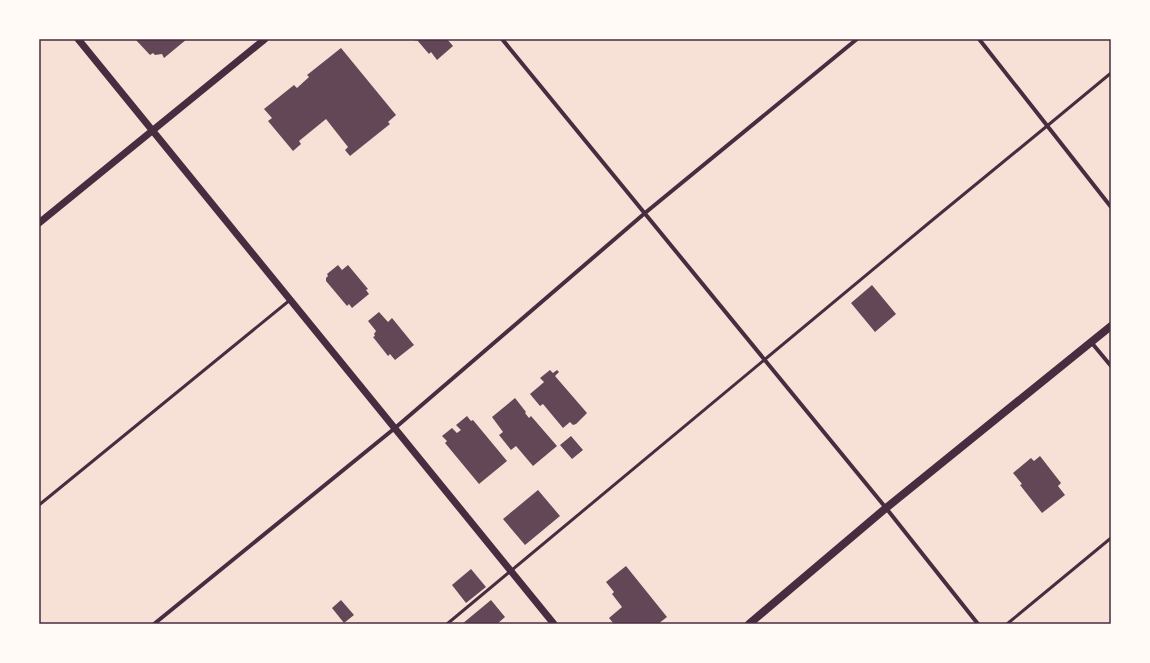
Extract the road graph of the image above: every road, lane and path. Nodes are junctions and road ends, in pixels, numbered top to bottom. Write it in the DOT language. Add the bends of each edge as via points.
graph roads {
  1 [pos="78,39"];
  2 [pos="265,39"];
  3 [pos="502,39"];
  4 [pos="857,39"];
  5 [pos="979,39"];
  6 [pos="1111,73"];
  7 [pos="1047,126"];
  8 [pos="153,130"];
  9 [pos="1111,207"];
  10 [pos="645,213"];
  11 [pos="39,223"];
  12 [pos="291,300"];
  13 [pos="1111,326"];
  14 [pos="1091,342"];
  15 [pos="765,360"];
  16 [pos="1111,366"];
  17 [pos="395,428"];
  18 [pos="39,505"];
  19 [pos="886,508"];
  20 [pos="1111,538"];
  21 [pos="511,572"];
  22 [pos="154,624"];
  23 [pos="447,624"];
  24 [pos="554,624"];
  25 [pos="749,624"];
  26 [pos="978,624"];
  27 [pos="1006,624"];
  1 -- 8 [label="street"];
  2 -- 8 [label="street"];
  3 -- 10 [label="street"];
  4 -- 10 [label="street"];
  5 -- 7 [label="street"];
  6 -- 7 [label="lane"];
  7 -- 9 [label="street"];
  7 -- 15 [label="lane"];
  8 -- 11 [label="street"];
  8 -- 12 [label="street"];
  10 -- 15 [label="street"];
  10 -- 17 [label="street"];
  12 -- 17 [label="street"];
  12 -- 18 [label="lane"];
  13 -- 14 [label="main road"];
  14 -- 16 [label="street"];
  14 -- 19 [label="main road"];
  15 -- 19 [label="street"];
  15 -- 21 [label="lane"];
  17 -- 21 [label="street"];
  17 -- 22 [label="street"];
  19 -- 25 [label="main road"];
  19 -- 26 [label="street"];
  20 -- 27 [label="lane"];
  21 -- 23 [label="lane"];
  21 -- 24 [label="street"];
}
